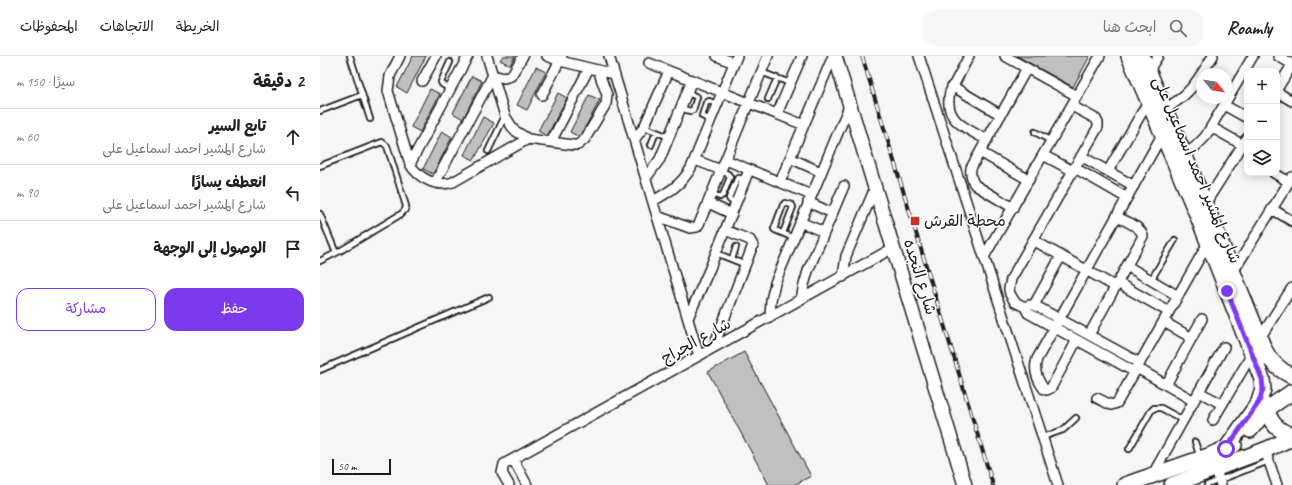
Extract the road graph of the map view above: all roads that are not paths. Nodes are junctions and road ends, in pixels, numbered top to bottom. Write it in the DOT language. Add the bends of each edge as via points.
graph roads {
  1 [pos="350,56"];
  2 [pos="400,56"];
  3 [pos="436,56"];
  4 [pos="468,56"];
  5 [pos="487,56"];
  6 [pos="523,56"];
  7 [pos="547,56"];
  8 [pos="609,56"];
  9 [pos="717,56"];
  10 [pos="768,56"];
  11 [pos="802,56"];
  12 [pos="834,56"];
  13 [pos="919,56"];
  14 [pos="969,56"];
  15 [pos="1006,56"];
  16 [pos="1100,56"];
  17 [pos="1129,56"];
  18 [pos="1213,56"];
  19 [pos="1253,56"];
  20 [pos="1278,56"];
  21 [pos="561,58"];
  22 [pos="735,60"];
  23 [pos="450,62"];
  24 [pos="649,63"];
  25 [pos="1145,64"];
  26 [pos="1292,64"];
  27 [pos="1027,68"];
  28 [pos="593,69"];
  29 [pos="669,71"];
  30 [pos="761,72"];
  31 [pos="493,74"];
  32 [pos="614,74"];
  33 [pos="776,78"];
  34 [pos="692,80"];
  35 [pos="422,81"];
  36 [pos="790,83"];
  37 [pos="1280,85"];
  38 [pos="952,86"];
  39 [pos="450,89"];
  40 [pos="722,92"];
  41 [pos="1280,92"];
  42 [pos="362,95"];
  43 [pos="542,95"];
  44 [pos="1077,96"];
  45 [pos="768,99"];
  46 [pos="1292,101"];
  47 [pos="1148,102"];
  48 [pos="749,103"];
  49 [pos="850,104"];
  50 [pos="1224,105"];
  51 [pos="1072,106"];
  52 [pos="1165,110"];
  53 [pos="320,111"];
  54 [pos="777,114"];
  55 [pos="1001,115"];
  56 [pos="505,116"];
  57 [pos="1244,116"];
  58 [pos="370,119"];
  59 [pos="804,125"];
  60 [pos="644,127"];
  61 [pos="1211,127"];
  62 [pos="656,132"];
  63 [pos="1035,132"];
  64 [pos="1162,135"];
  65 [pos="669,137"];
  66 [pos="528,139"];
  67 [pos="634,140"];
  68 [pos="987,140"];
  69 [pos="1051,141"];
  70 [pos="551,142"];
  71 [pos="651,145"];
  72 [pos="1243,145"];
  73 [pos="488,151"];
  74 [pos="980,152"];
  75 [pos="1184,154"];
  76 [pos="1043,155"];
  77 [pos="1082,156"];
  78 [pos="790,158"];
  79 [pos="695,160"];
  80 [pos="726,160"];
  81 [pos="410,164"];
  82 [pos="320,166"];
  83 [pos="1074,169"];
  84 [pos="749,170"];
  85 [pos="721,171"];
  86 [pos="1108,171"];
  87 [pos="821,172"];
  88 [pos="1280,175"];
  89 [pos="646,178"];
  90 [pos="1290,179"];
  91 [pos="1029,180"];
  92 [pos="780,182"];
  93 [pos="435,183"];
  94 [pos="844,186"];
  95 [pos="1134,186"];
  96 [pos="875,188"];
  97 [pos="1127,198"];
  98 [pos="810,199"];
  99 [pos="653,201"];
  100 [pos="708,204"];
  101 [pos="1013,208"];
  102 [pos="1201,209"];
  103 [pos="1272,209"];
  104 [pos="832,213"];
  105 [pos="320,214"];
  106 [pos="732,214"];
  107 [pos="657,216"];
  108 [pos="1117,217"];
  109 [pos="1292,221"];
  110 [pos="800,222"];
  111 [pos="725,230"];
  112 [pos="824,232"];
  113 [pos="783,234"];
  114 [pos="794,238"];
  115 [pos="1033,240"];
  116 [pos="1175,240"];
  117 [pos="1208,243"];
  118 [pos="736,247"];
  119 [pos="893,248"];
  120 [pos="336,253"];
  121 [pos="716,253"];
  122 [pos="1061,256"];
  123 [pos="984,257"];
  124 [pos="732,259"];
  125 [pos="320,261"];
  126 [pos="746,265"];
  127 [pos="1127,266"];
  128 [pos="1087,270"];
  129 [pos="1233,272"];
  130 [pos="843,277"];
  131 [pos="1151,280"];
  132 [pos="1117,285"];
  133 [pos="1292,288"];
  134 [pos="1178,296"];
  135 [pos="489,297"];
  136 [pos="801,299"];
  137 [pos="1029,306"];
  138 [pos="1169,312"];
  139 [pos="770,317"];
  140 [pos="688,318"];
  141 [pos="1060,319"];
  142 [pos="1202,319"];
  143 [pos="1164,322"];
  144 [pos="1055,328"];
  145 [pos="1089,335"];
  146 [pos="1192,338"];
  147 [pos="1260,338"];
  148 [pos="1077,340"];
  149 [pos="1224,347"];
  150 [pos="713,348"];
  151 [pos="1252,354"];
  152 [pos="699,356"];
  153 [pos="1138,368"];
  154 [pos="320,370"];
  155 [pos="1036,372"];
  156 [pos="1292,376"];
  157 [pos="1023,377"];
  158 [pos="1166,385"];
  159 [pos="1199,392"];
  160 [pos="1292,392"];
  161 [pos="1097,398"];
  162 [pos="1194,401"];
  163 [pos="1222,404"];
  164 [pos="1267,409"];
  165 [pos="1076,418"];
  166 [pos="1183,420"];
  167 [pos="1213,420"];
  168 [pos="1292,434"];
  169 [pos="1043,437"];
  170 [pos="1292,438"];
  171 [pos="1195,442"];
  172 [pos="1129,449"];
  173 [pos="1226,449"];
  174 [pos="1267,456"];
  175 [pos="513,459"];
  176 [pos="1213,469"];
  177 [pos="1153,474"];
  178 [pos="509,485"];
  179 [pos="527,485"];
  180 [pos="965,485"];
  181 [pos="1058,485"];
  182 [pos="1125,485"];
  183 [pos="1172,485"];
  184 [pos="1207,485"];
  185 [pos="1277,485"];
  1 -- 42 [label="lane"];
  2 -- 81 [label="street" via="390,76 388,91"];
  3 -- 35 [label="street"];
  4 -- 39 [label="street"];
  5 -- 31 [label="street"];
  6 -- 31 [label="street" via="511,76 504,78"];
  7 -- 21 [label="street"];
  8 -- 32 [label="street"];
  9 -- 22 [label="street"];
  10 -- 30 [label="street"];
  11 -- 36 [label="street"];
  12 -- 49 [label="street, شارع النجده"];
  12 -- 59 [label="street"];
  13 -- 123 [label="street"];
  14 -- 38 [label="street"];
  15 -- 27 [label="street"];
  16 -- 44 [label="street"];
  17 -- 25 [label="main road, شارع المشير احمد اسماعيل على"];
  18 -- 52 [label="street" via="1189,92"];
  19 -- 50 [label="street"];
  20 -- 26 [label="street"];
  21 -- 28 [label="street"];
  21 -- 43 [label="street"];
  22 -- 40 [label="street"];
  23 -- 39 [label="lane" via="441,82"];
  24 -- 29 [label="street"];
  25 -- 47 [label="main road, شارع المشير احمد اسماعيل على"];
  25 -- 52 [label="main road, شارع المشير احمد اسماعيل على"];
  26 -- 37 [label="street"];
  27 -- 44 [label="street"];
  27 -- 55 [label="street"];
  28 -- 32 [label="street"];
  28 -- 70 [label="street"];
  28 -- 70 [label="street" via="607,100 586,139 578,145"];
  29 -- 34 [label="street"];
  29 -- 60 [label="street"];
  30 -- 33 [label="lane"];
  30 -- 48 [label="street"];
  31 -- 56 [label="street"];
  31 -- 93 [label="street"];
  32 -- 67 [label="street"];
  33 -- 36 [label="lane"];
  33 -- 45 [label="lane"];
  34 -- 40 [label="street"];
  34 -- 65 [label="street"];
  36 -- 54 [label="street"];
  38 -- 55 [label="street"];
  38 -- 68 [label="street" via="948,104 955,120"];
  39 -- 81 [label="street"];
  40 -- 48 [label="street"];
  40 -- 79 [label="street"];
  41 -- 46 [label="street"];
  42 -- 53 [label="lane"];
  42 -- 58 [label="lane"];
  44 -- 51 [label="street"];
  47 -- 64 [label="main road, شارع المشير احمد اسماعيل على"];
  47 -- 86 [label="street"];
  48 -- 54 [label="street"];
  48 -- 80 [label="street"];
  49 -- 87 [label="street"];
  49 -- 96 [label="street, شارع النجده"];
  50 -- 57 [label="street"];
  50 -- 61 [label="street"];
  51 -- 69 [label="street"];
  51 -- 77 [label="street" via="1098,123"];
  52 -- 75 [label="main road, شارع المشير احمد اسماعيل على"];
  54 -- 59 [label="street"];
  55 -- 68 [label="street"];
  56 -- 66 [label="street" via="514,130"];
  56 -- 73 [label="lane"];
  59 -- 78 [label="street"];
  60 -- 62 [label="lane"];
  60 -- 67 [label="street"];
  61 -- 72 [label="street"];
  61 -- 75 [label="street" via="1198,144"];
  62 -- 65 [label="lane"];
  62 -- 71 [label="lane"];
  63 -- 69 [label="lane"];
  64 -- 95 [label="street"];
  64 -- 102 [label="main road, شارع المشير احمد اسماعيل على"];
  65 -- 89 [label="street" via="660,159"];
  66 -- 70 [label="street"];
  66 -- 93 [label="street" via="453,182"];
  67 -- 89 [label="street"];
  68 -- 74 [label="street"];
  69 -- 76 [label="street"];
  72 -- 102 [label="street"];
  74 -- 91 [label="street"];
  74 -- 101 [label="street" via="971,168 972,181"];
  75 -- 102 [label="main road, شارع المشير احمد اسماعيل على"];
  76 -- 83 [label="street"];
  76 -- 91 [label="street"];
  77 -- 83 [label="street"];
  77 -- 86 [label="street"];
  78 -- 87 [label="street"];
  78 -- 92 [label="street"];
  79 -- 85 [label="street"];
  79 -- 99 [label="street" via="687,176 675,188"];
  80 -- 84 [label="street"];
  80 -- 85 [label="street"];
  81 -- 93 [label="street" via="417,174"];
  82 -- 120 [label="lane" via="382,142 387,146 406,206 406,210 401,214"];
  83 -- 97 [label="street"];
  83 -- 115 [label="street"];
  84 -- 92 [label="street"];
  84 -- 106 [label="street"];
  85 -- 100 [label="street"];
  86 -- 95 [label="street"];
  87 -- 98 [label="street"];
  88 -- 90 [label="street"];
  89 -- 99 [label="street"];
  90 -- 103 [label="street"];
  91 -- 101 [label="street"];
  92 -- 98 [label="street"];
  94 -- 104 [label="street"];
  95 -- 97 [label="street"];
  96 -- 119 [label="street, شارع النجده"];
  96 -- 130 [label="street" via="846,256"];
  97 -- 108 [label="street"];
  98 -- 104 [label="street"];
  98 -- 110 [label="street"];
  99 -- 107 [label="street"];
  100 -- 106 [label="street"];
  100 -- 107 [label="street" via="699,224 694,228"];
  101 -- 123 [label="street"];
  102 -- 117 [label="main road, شارع المشير احمد اسماعيل على"];
  102 -- 129 [label="main road, شارع المشير احمد اسماعيل على"];
  103 -- 109 [label="street"];
  103 -- 129 [label="street"];
  104 -- 112 [label="street"];
  105 -- 120 [label="lane"];
  106 -- 111 [label="street"];
  107 -- 140 [label="street"];
  108 -- 127 [label="street" via="1142,233 1142,239"];
  108 -- 128 [label="street"];
  110 -- 112 [label="street"];
  110 -- 114 [label="street"];
  111 -- 121 [label="street"];
  111 -- 126 [label="street" via="752,242 753,248"];
  112 -- 136 [label="street" via="806,278"];
  113 -- 113 [label="lane" via="774,228 785,203 793,207"];
  113 -- 114 [label="lane"];
  114 -- 139 [label="street" via="773,291"];
  115 -- 122 [label="street"];
  115 -- 137 [label="street" via="1009,284 1010,294 1015,302"];
  116 -- 131 [label="lane"];
  117 -- 134 [label="street"];
  117 -- 151 [label="main road, شارع المشير احمد اسماعيل على"];
  118 -- 124 [label="lane"];
  119 -- 130 [label="street, شارع الجراج"];
  119 -- 180 [label="street, شارع النجده"];
  120 -- 125 [label="lane"];
  121 -- 124 [label="lane"];
  121 -- 140 [label="street"];
  122 -- 128 [label="street"];
  122 -- 137 [label="street"];
  123 -- 157 [label="street"];
  124 -- 126 [label="lane"];
  126 -- 150 [label="street"];
  127 -- 131 [label="street"];
  127 -- 132 [label="street"];
  128 -- 132 [label="street"];
  128 -- 141 [label="street"];
  129 -- 147 [label="main road, شارع المشير احمد اسماعيل على"];
  130 -- 136 [label="street, شارع الجراج"];
  131 -- 134 [label="street"];
  132 -- 138 [label="street"];
  132 -- 145 [label="street"];
  133 -- 147 [label="street"];
  134 -- 138 [label="street"];
  135 -- 154 [label="lane"];
  136 -- 139 [label="street, شارع الجراج"];
  137 -- 141 [label="street"];
  137 -- 144 [label="street" via="1028,313"];
  138 -- 143 [label="street"];
  139 -- 150 [label="street, شارع الجراج"];
  140 -- 152 [label="street"];
  141 -- 144 [label="street"];
  141 -- 145 [label="street"];
  142 -- 146 [label="street"];
  143 -- 146 [label="street"];
  143 -- 153 [label="street"];
  144 -- 148 [label="street"];
  144 -- 155 [label="street" via="1036,362"];
  145 -- 153 [label="street"];
  146 -- 158 [label="street"];
  147 -- 156 [label="main road, شارع المشير احمد اسماعيل على" via="1271,361"];
  148 -- 153 [label="street"];
  148 -- 155 [label="street" via="1050,389 1043,388"];
  149 -- 159 [label="street"];
  150 -- 152 [label="street, شارع الجراج"];
  151 -- 163 [label="street"];
  151 -- 173 [label="main road, شارع المشير احمد اسماعيل على" via="1262,379 1261,398"];
  152 -- 175 [label="street, شارع الجراج"];
  153 -- 158 [label="street"];
  153 -- 161 [label="street" via="1115,405"];
  155 -- 157 [label="street"];
  157 -- 169 [label="street"];
  158 -- 162 [label="street"];
  159 -- 162 [label="street"];
  159 -- 163 [label="street"];
  160 -- 164 [label="main road"];
  162 -- 166 [label="street"];
  163 -- 167 [label="street"];
  164 -- 168 [label="main road" via="1272,423 1284,433"];
  164 -- 173 [label="main road" via="1245,436"];
  165 -- 169 [label="lane" via="1063,430"];
  166 -- 172 [label="lane" via="1161,408 1154,408"];
  166 -- 177 [label="street"];
  169 -- 181 [label="street"];
  170 -- 174 [label="main road"];
  171 -- 176 [label="lane"];
  173 -- 176 [label="main road"];
  174 -- 176 [label="main road"];
  174 -- 185 [label="street"];
  175 -- 178 [label="street, شارع الجراج" via="504,464 502,470"];
  175 -- 179 [label="street"];
  176 -- 177 [label="main road"];
  176 -- 183 [label="main road"];
  176 -- 184 [label="lane"];
  177 -- 182 [label="main road"];
}
